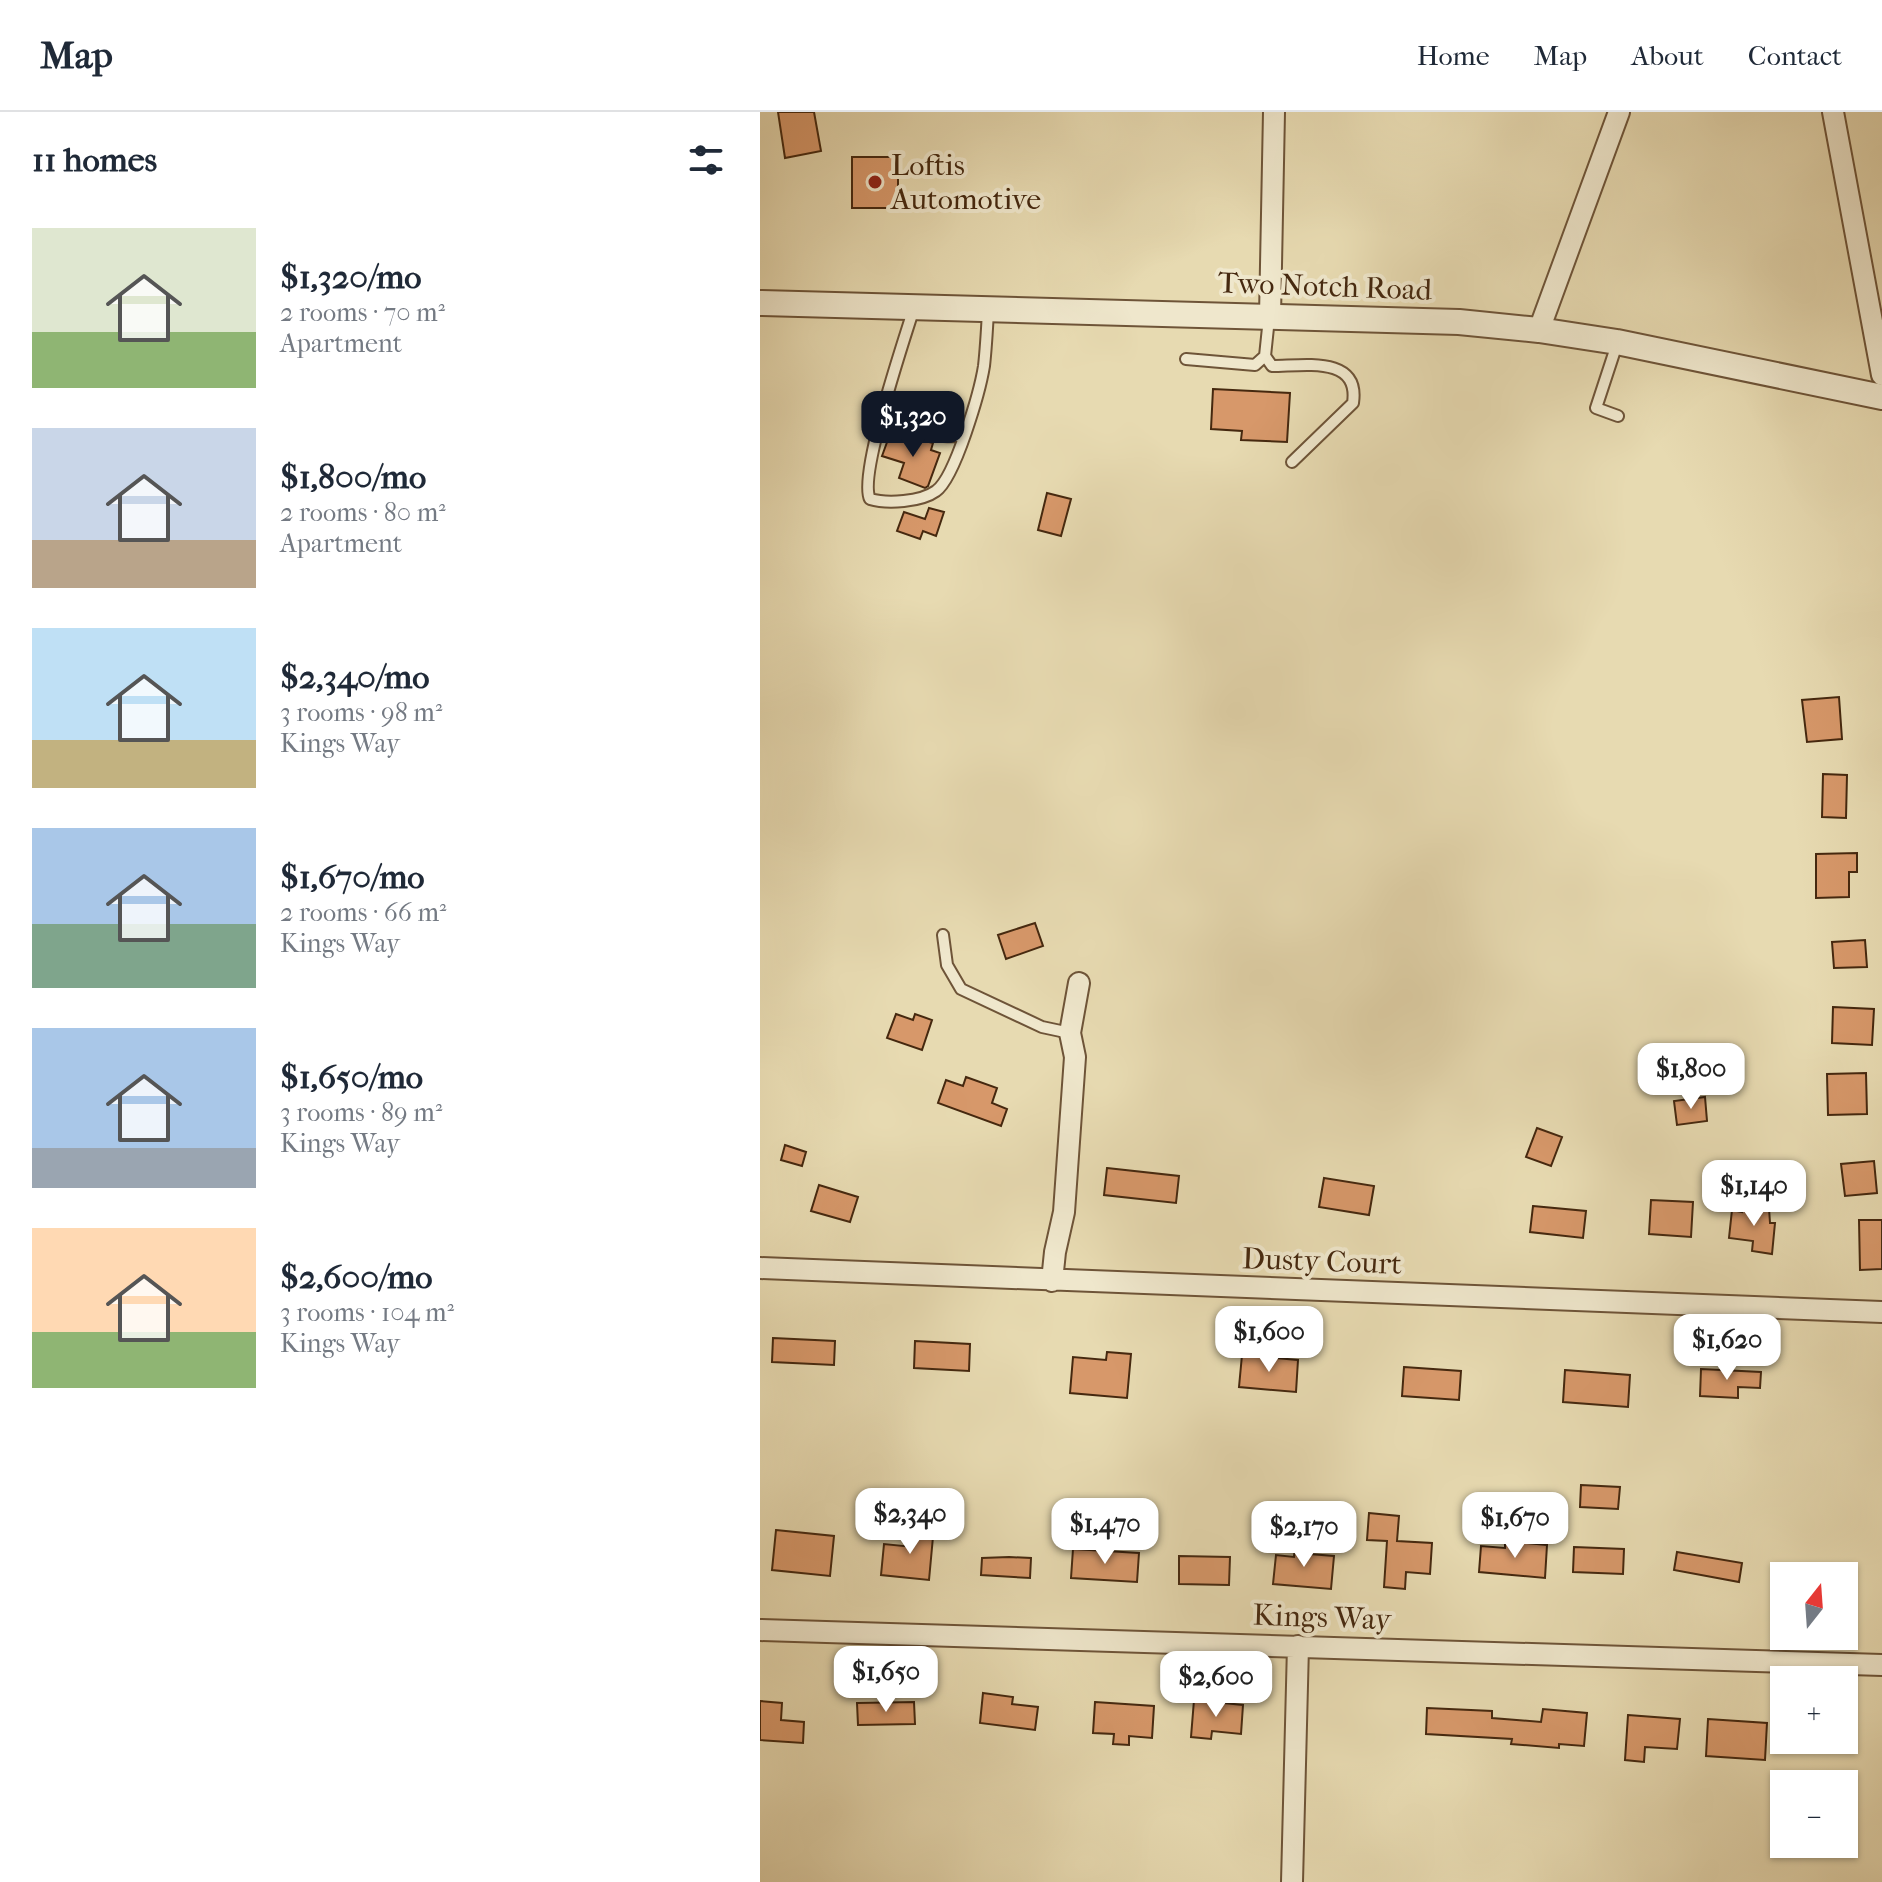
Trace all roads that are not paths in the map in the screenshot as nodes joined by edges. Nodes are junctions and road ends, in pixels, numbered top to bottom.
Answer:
1 (1274, 112) edge
2 (1619, 112) edge
3 (1833, 112) edge
4 (760, 303) edge
5 (914, 307) junction
6 (989, 309) junction
7 (1270, 316) junction
8 (1539, 330) junction
9 (1617, 342) junction
10 (1265, 356) junction
11 (1186, 359) dead end
12 (1882, 375) edge
13 (1882, 397) edge
14 (883, 414) junction
15 (1618, 416) dead end
16 (964, 435) junction
17 (1292, 462) dead end
18 (943, 935) dead end
19 (1079, 983) dead end
20 (1070, 1033) junction
21 (760, 1268) edge
22 (1052, 1281) junction
23 (1882, 1312) edge
24 (760, 1630) edge
25 (1298, 1646) junction
26 (1882, 1665) edge
27 (1292, 1882) edge

1 - 7 street
2 - 8 street
3 - 12 street
4 - 5 street, Two Notch Road
5 - 6 street, Two Notch Road
5 - 14 lane
6 - 7 street, Two Notch Road
6 - 16 lane
7 - 8 street, Two Notch Road
7 - 10 lane
8 - 9 street, Two Notch Road
9 - 13 street, Two Notch Road
9 - 15 lane
10 - 11 lane
10 - 17 lane
14 - 16 lane
14 - 16 lane
18 - 20 lane
19 - 20 street
20 - 22 street
21 - 22 street, Dusty Court
22 - 23 street, Dusty Court
24 - 25 street, Kings Way
25 - 26 street, Kings Way
25 - 27 street

